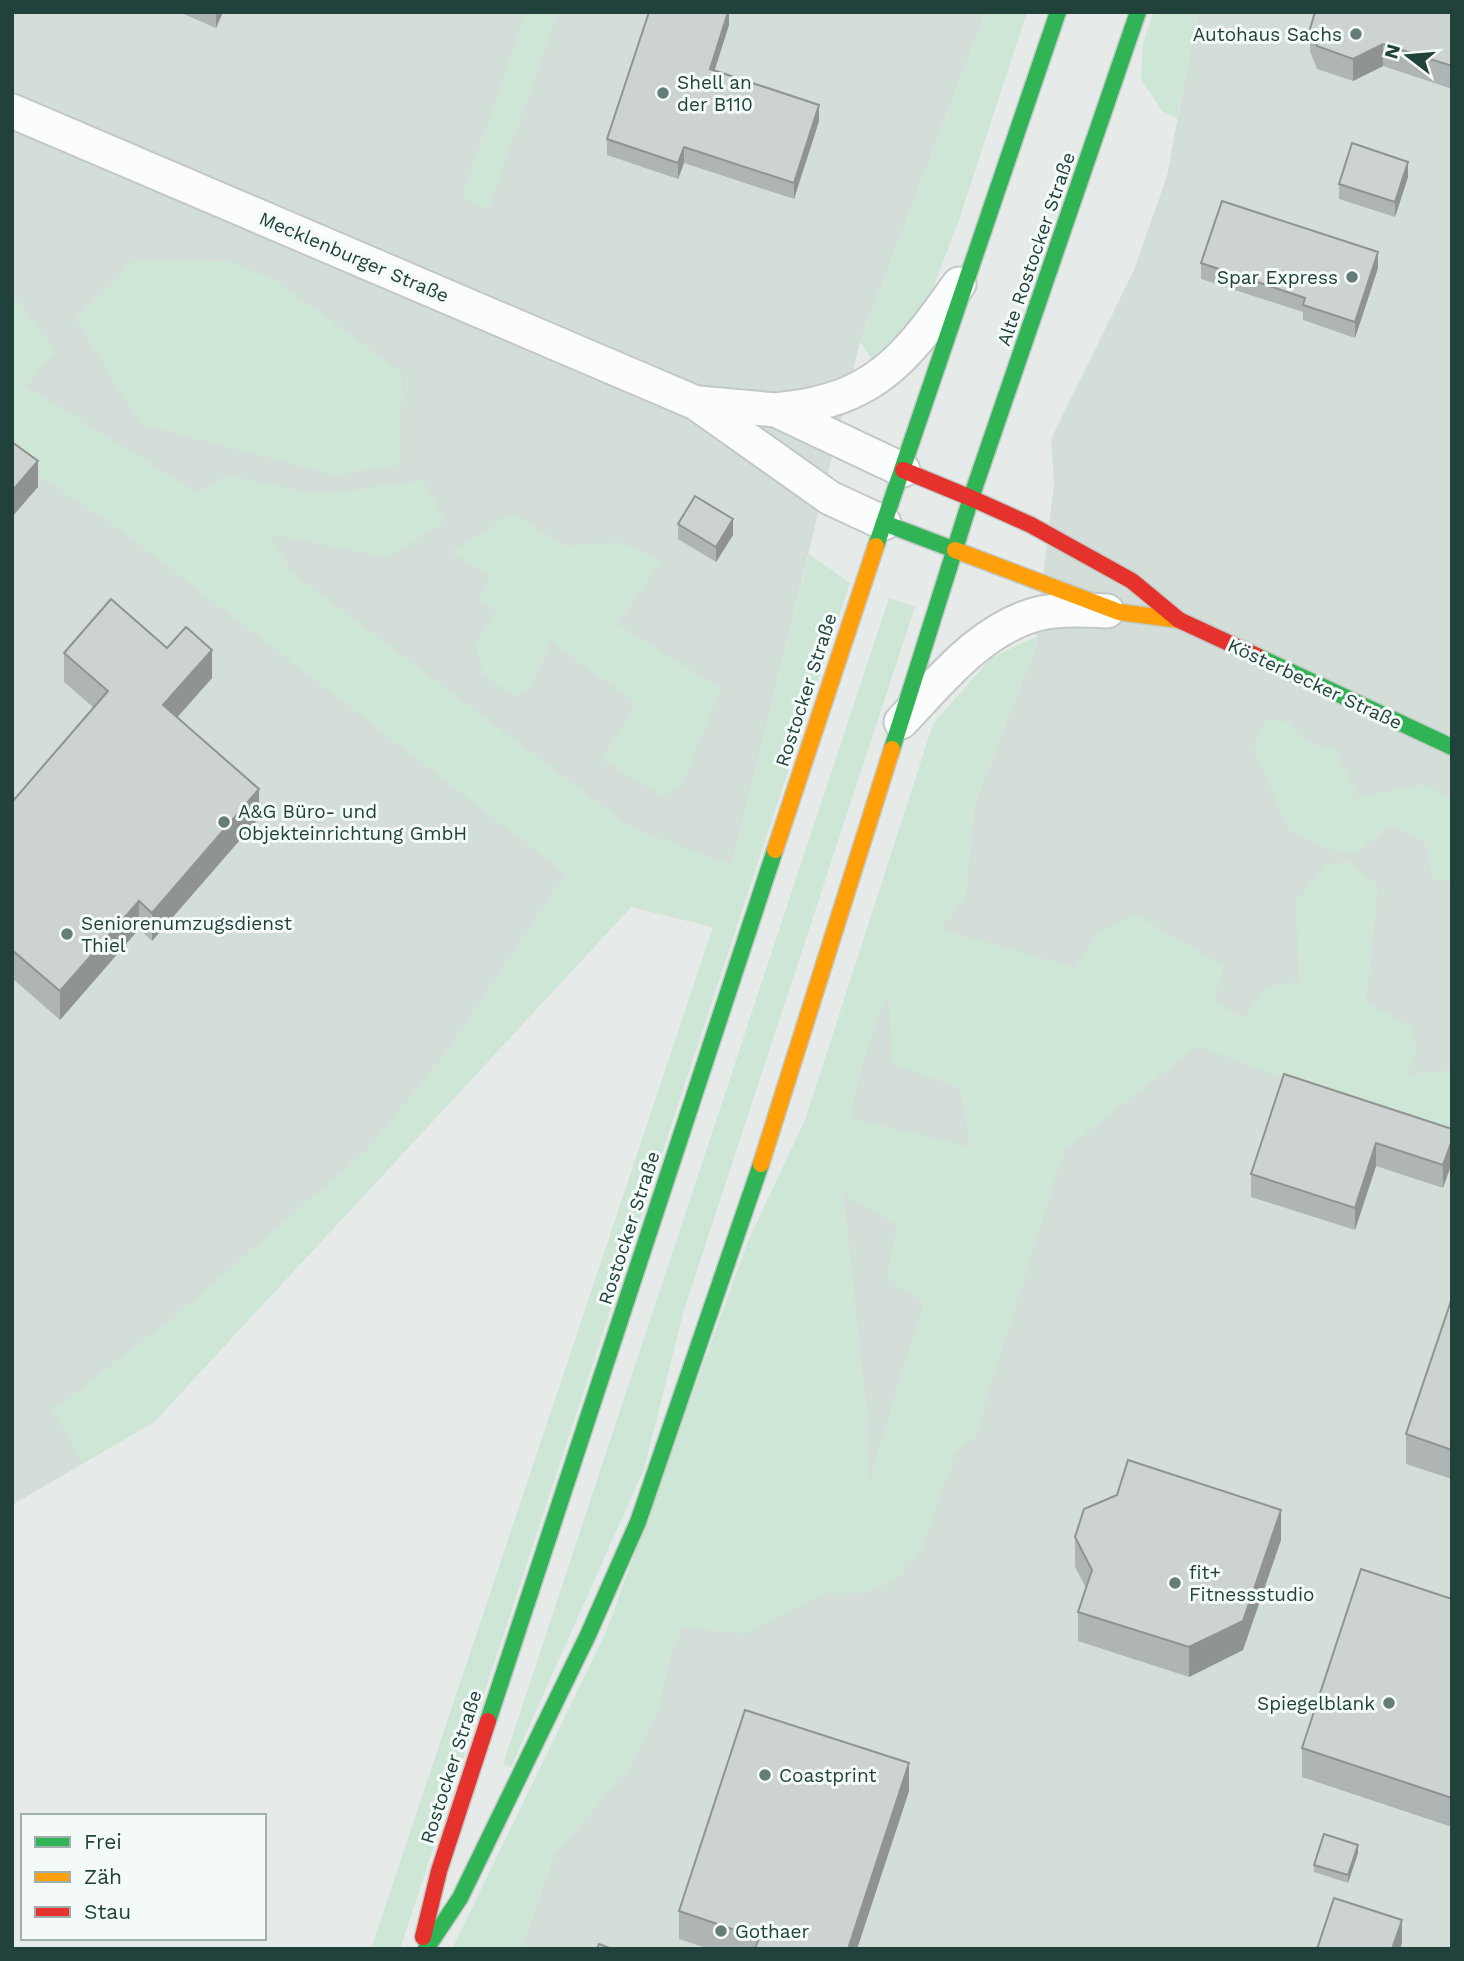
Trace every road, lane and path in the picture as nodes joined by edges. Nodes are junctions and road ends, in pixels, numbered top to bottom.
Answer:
1 (1058, 12) edge
2 (1138, 12) edge
3 (12, 111) edge
4 (972, 265) junction
5 (695, 402) junction
6 (776, 410) junction
7 (903, 470) junction
8 (971, 498) junction
9 (884, 523) junction
10 (955, 550) junction
11 (1119, 612) junction
12 (1179, 620) junction
13 (901, 722) junction
14 (1452, 747) edge
15 (419, 1949) edge
16 (426, 1949) edge

1 - 4 main road
2 - 8 main road, Alte Rostocker Straße
3 - 5 street, Mecklenburger Straße
4 - 6 street
4 - 7 main road
5 - 6 street, Mecklenburger Straße
5 - 9 street, Mecklenburger Straße
6 - 7 street, Mecklenburger Straße
7 - 8 main road
7 - 9 main road, Rostocker Straße
8 - 10 main road
8 - 12 main road, Kösterbecker Straße
9 - 10 main road
9 - 15 main road, Rostocker Straße
10 - 11 main road, Kösterbecker Straße
10 - 13 main road
11 - 12 main road, Kösterbecker Straße
11 - 13 street, Kösterbecker Straße
12 - 14 main road, Kösterbecker Straße
13 - 16 main road

